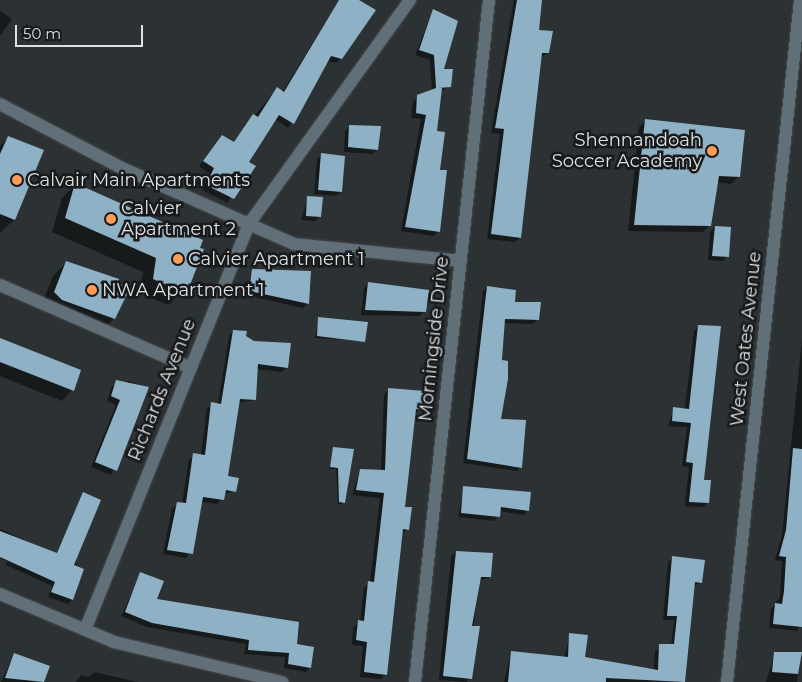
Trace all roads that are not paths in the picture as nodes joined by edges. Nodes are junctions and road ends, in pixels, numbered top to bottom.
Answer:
1 (410, 0) edge
2 (489, 0) edge
3 (800, 0) edge
4 (0, 104) edge
5 (249, 224) junction
6 (460, 261) junction
7 (0, 285) edge
8 (191, 368) junction
9 (0, 594) edge
10 (85, 630) junction
11 (282, 682) edge
12 (415, 682) edge
13 (728, 682) edge

1 - 5 street, Richards Avenue
2 - 6 street, Morningside Drive
3 - 13 street, West Oates Avenue
4 - 5 street
5 - 6 street
5 - 8 street, Richards Avenue
6 - 12 street, Morningside Drive
7 - 8 street
8 - 10 street, Richards Avenue
9 - 10 street
10 - 11 street

